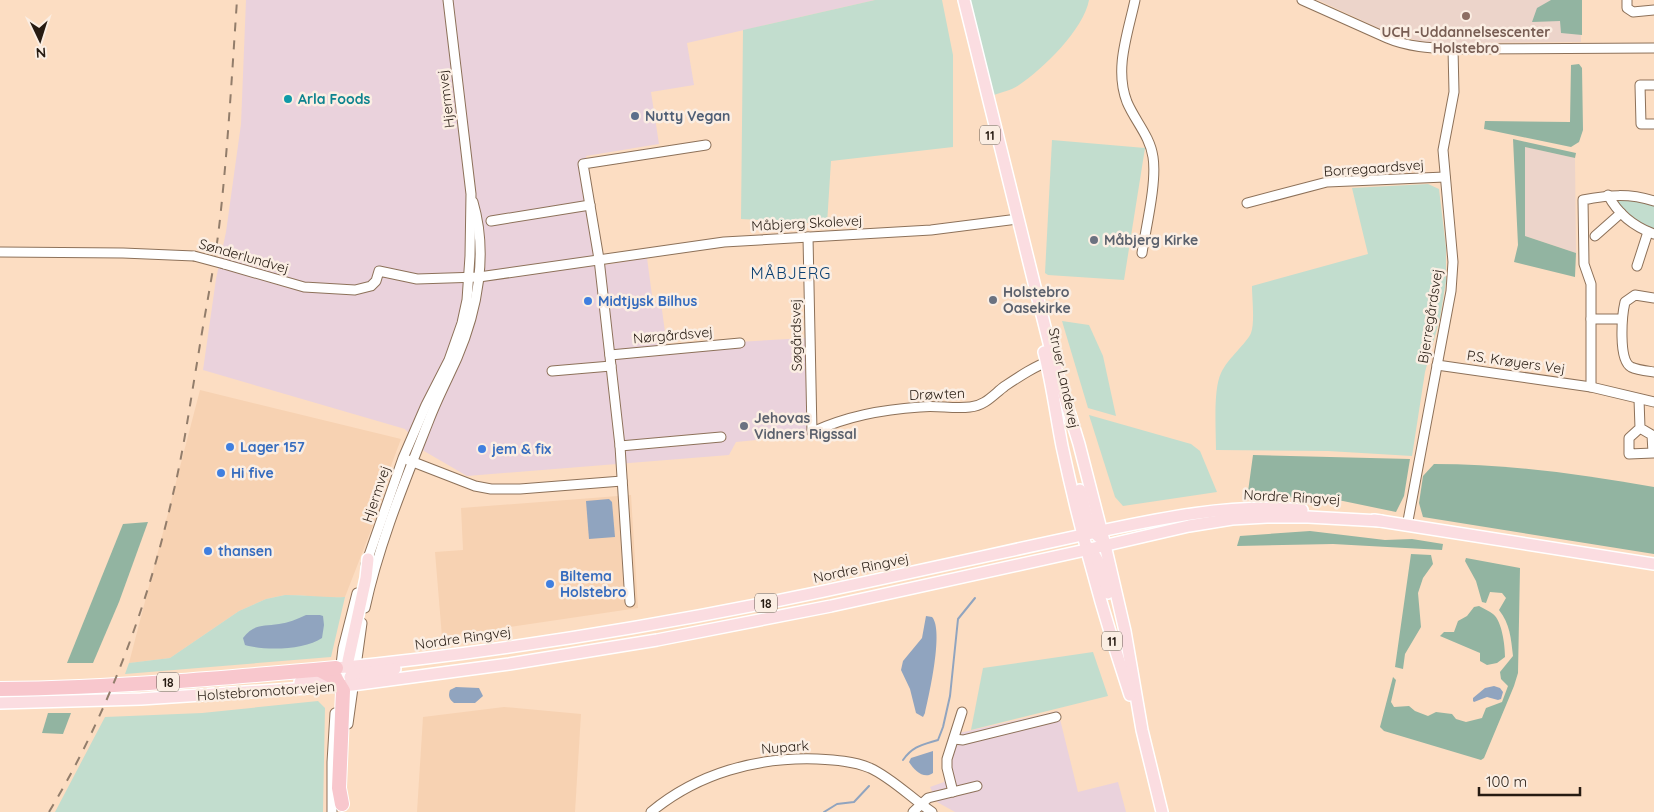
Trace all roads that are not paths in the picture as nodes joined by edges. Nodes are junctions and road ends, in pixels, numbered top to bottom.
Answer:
1 (448, 0) edge
2 (957, 0) edge
3 (964, 0) edge
4 (1136, 0) edge
5 (1302, 0) edge
6 (1627, 0) edge
7 (1654, 10) edge
8 (1654, 48) edge
9 (1453, 49) junction
10 (1654, 84) edge
11 (1654, 124) edge
12 (706, 145) dead end
13 (1445, 177) junction
14 (470, 194) junction
15 (1608, 195) junction
16 (1654, 200) edge
17 (1247, 203) dead end
18 (590, 205) junction
19 (1620, 213) junction
20 (1015, 220) junction
21 (491, 221) dead end
22 (1651, 233) edge
23 (1595, 236) dead end
24 (808, 237) junction
25 (0, 252) edge
26 (1142, 253) dead end
27 (599, 259) junction
28 (1637, 266) dead end
29 (468, 278) junction
30 (479, 278) junction
31 (1654, 298) edge
32 (1592, 319) junction
33 (1622, 319) junction
34 (740, 343) dead end
35 (610, 355) junction
36 (1050, 361) junction
37 (1437, 365) junction
38 (611, 366) junction
39 (552, 372) dead end
40 (1654, 372) edge
41 (1591, 387) junction
42 (1639, 399) junction
43 (1654, 402) edge
44 (1640, 428) dead end
45 (812, 432) joint
46 (721, 438) dead end
47 (620, 446) junction
48 (403, 458) junction
49 (413, 462) junction
50 (622, 481) junction
51 (1381, 521) junction
52 (1406, 526) junction
53 (1091, 542) junction
54 (368, 559) joint
55 (1654, 564) edge
56 (630, 602) dead end
57 (344, 676) junction
58 (0, 689) edge
59 (0, 703) edge
60 (962, 712) dead end
61 (1056, 717) dead end
62 (1142, 730) junction
63 (954, 739) junction
64 (977, 786) dead end
65 (953, 792) junction
66 (921, 804) junction
67 (339, 809) edge
68 (651, 812) edge
69 (913, 812) edge
70 (932, 812) edge
71 (1162, 812) edge

1 - 14 street, Hjermvej
2 - 20 main road, Struer Landevej / 11
3 - 20 main road, Struer Landevej / 11
4 - 26 street
5 - 9 street
6 - 7 street
8 - 9 street
9 - 13 street, Bjerregårdsvej
10 - 11 street
12 - 18 street
13 - 17 street, Borregaardsvej
13 - 37 street, Bjerregårdsvej
14 - 29 street, Hjermvej
14 - 30 street, Hjermvej
15 - 16 street
15 - 19 street
15 - 32 street
18 - 21 street
18 - 27 street
19 - 22 street
19 - 23 street
20 - 24 street, Måbjerg Skolevej
20 - 36 main road, Struer Landevej / 11
22 - 28 street
24 - 27 street, Måbjerg Skolevej
24 - 45 street, Søgårdsvej
25 - 29 street, Sønderlundvej, bridge
27 - 30 street, Måbjerg Skolevej
27 - 35 street
29 - 30 street, Måbjerg Skolevej
29 - 48 street, Hjermvej
30 - 49 street, Hjermvej
31 - 33 street
32 - 33 street
32 - 41 street
33 - 40 street
34 - 35 street, Nørgårdsvej
35 - 38 street
36 - 45 street, Drøwten
36 - 53 main road, Struer Landevej / 11
36 - 53 main road, Struer Landevej / 11
37 - 41 street, P.S. Krøyers Vej
37 - 52 street, Bjerregårdsvej
38 - 39 street
38 - 47 street
41 - 42 street, P.S. Krøyers Vej
42 - 43 street, P.S. Krøyers Vej
42 - 44 street
46 - 47 street
47 - 50 street
48 - 49 street
48 - 54 street, Hjermvej
49 - 50 street
49 - 57 street, Hjermvej
50 - 56 street
51 - 52 main road, Nordre Ringvej
51 - 53 main road, Nordre Ringvej
51 - 53 main road, Nordre Ringvej
52 - 55 main road, Nordre Ringvej
53 - 57 main road, Nordre Ringvej / 18
53 - 57 main road, Nordre Ringvej / 18
53 - 62 main road, Struer Landevej / 11
53 - 62 main road, Struer Landevej / 11
54 - 57 main road
57 - 58 highway, Holstebromotorvejen / 18
57 - 59 main road, Holstebromotorvejen / 18
57 - 67 highway
60 - 63 street
61 - 63 street
62 - 71 main road, Struer Landevej / 11
63 - 65 street
64 - 65 street
65 - 66 street
66 - 68 street, Nupark
66 - 69 street
66 - 70 street, Nupark

